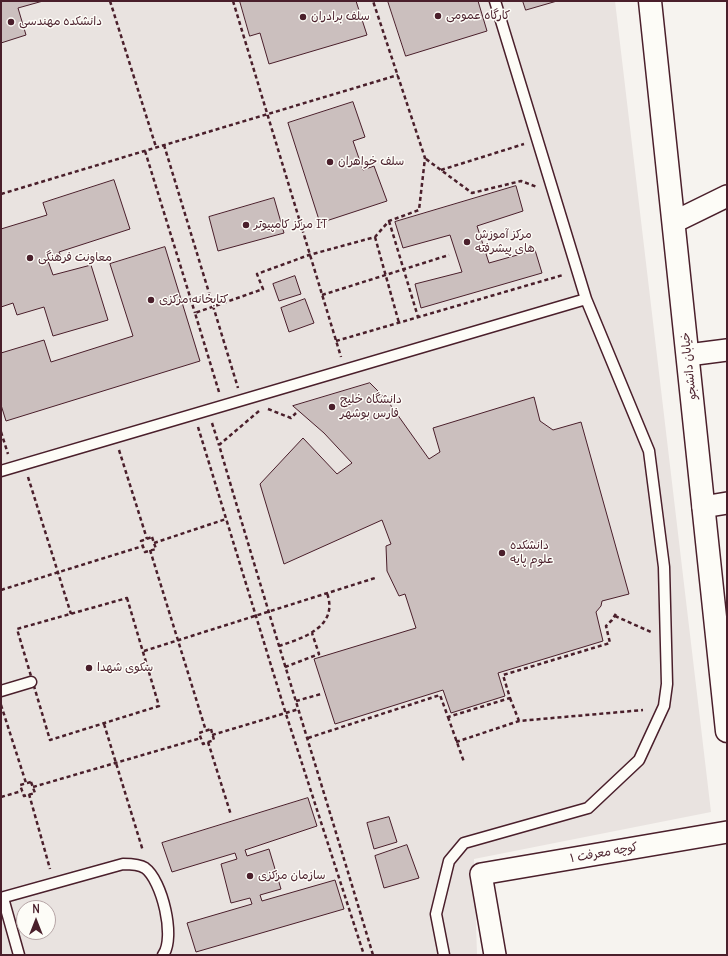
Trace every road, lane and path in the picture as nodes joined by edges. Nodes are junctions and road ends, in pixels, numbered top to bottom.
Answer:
1 (110, 1) edge
2 (233, 1) edge
3 (373, 1) edge
4 (495, 1) edge
5 (650, 1) edge
6 (398, 75) junction
7 (267, 114) junction
8 (537, 139) junction
9 (164, 145) junction
10 (156, 148) junction
11 (145, 151) junction
12 (425, 158) junction
13 (442, 170) junction
14 (1, 194) edge
15 (554, 194) junction
16 (727, 196) edge
17 (389, 221) junction
18 (674, 222) junction
19 (375, 237) junction
20 (309, 255) junction
21 (449, 255) dead end
22 (404, 268) junction
23 (577, 271) junction
24 (386, 275) junction
25 (322, 295) junction
26 (586, 299) junction
27 (213, 307) junction
28 (194, 313) junction
29 (418, 317) junction
30 (399, 323) junction
31 (336, 341) junction
32 (727, 350) edge
33 (688, 355) junction
34 (345, 370) junction
35 (242, 400) junction
36 (223, 406) junction
37 (209, 410) junction
38 (194, 413) junction
39 (296, 413) dead end
40 (1, 432) edge
41 (115, 438) junction
42 (219, 445) junction
43 (24, 465) junction
44 (12, 468) junction
45 (1, 471) edge
46 (727, 503) edge
47 (703, 507) junction
48 (226, 519) junction
49 (146, 539) junction
50 (154, 543) junction
51 (143, 546) junction
52 (150, 550) junction
53 (58, 571) junction
54 (375, 578) dead end
55 (1, 590) edge
56 (326, 593) junction
57 (268, 612) junction
58 (617, 612) dead end
59 (71, 614) junction
60 (255, 615) junction
61 (615, 616) junction
62 (722, 631) edge
63 (312, 633) junction
64 (653, 633) dead end
65 (178, 640) junction
66 (279, 646) junction
67 (144, 651) junction
68 (286, 667) junction
69 (31, 682) junction
70 (1, 691) edge
71 (321, 694) dead end
72 (510, 698) junction
73 (296, 701) junction
74 (1, 705) edge
75 (299, 709) junction
76 (643, 710) dead end
77 (285, 712) junction
78 (448, 717) junction
79 (519, 720) junction
80 (104, 724) junction
81 (206, 731) junction
82 (727, 731) edge
83 (212, 735) junction
84 (201, 738) junction
85 (308, 738) junction
86 (208, 742) junction
87 (456, 742) junction
88 (464, 762) dead end
89 (116, 764) junction
90 (26, 783) junction
91 (33, 787) junction
92 (22, 791) junction
93 (29, 794) junction
94 (1, 797) edge
95 (231, 815) dead end
96 (727, 832) edge
97 (142, 846) dead end
98 (50, 868) dead end
99 (2, 898) edge
100 (19, 955) edge
101 (163, 955) edge
102 (364, 955) edge
103 (373, 955) edge
104 (444, 955) edge
105 (495, 955) edge

1 - 10 path
2 - 7 path
3 - 6 path
4 - 8 lane
5 - 18 street, خیابان دانشجو
6 - 7 path
6 - 12 path
7 - 9 path
7 - 20 path
8 - 13 path
8 - 15 lane
9 - 10 path
9 - 27 path
10 - 11 path
11 - 14 path
11 - 28 path
12 - 13 path
12 - 17 path
13 - 15 path
15 - 23 lane
16 - 18 street
17 - 19 path
17 - 22 path
18 - 33 street, خیابان دانشجو
19 - 20 path
19 - 24 path
20 - 25 path
20 - 27 path
21 - 22 path
22 - 24 path
22 - 29 path
23 - 26 lane
23 - 29 path
24 - 25 path
24 - 30 path
25 - 31 path
26 - 34 lane
26 - 104 lane
27 - 28 path
27 - 35 path
28 - 36 path
29 - 30 path
30 - 31 path
31 - 34 path
32 - 33 street
33 - 47 street, خیابان دانشجو
34 - 35 lane
35 - 36 lane
36 - 37 lane
37 - 38 lane
37 - 42 path
38 - 41 lane
38 - 48 path
39 - 42 path
40 - 44 path
41 - 43 lane
41 - 49 path
42 - 57 path
43 - 44 lane
43 - 53 path
44 - 45 lane
46 - 47 street
47 - 62 street, خیابان دانشجو
48 - 50 path
48 - 60 path
49 - 50 path
49 - 51 path
50 - 52 path
51 - 52 path
51 - 53 path
52 - 65 path
53 - 55 path
53 - 59 path
54 - 56 path
56 - 57 path
56 - 63 path
57 - 60 path
57 - 66 path
58 - 61 path
59 - 67 path
59 - 69 path
60 - 65 path
60 - 77 path
61 - 64 path
61 - 72 path
62 - 82 street, خیابان دانشجو
63 - 66 path
63 - 68 path
65 - 67 path
65 - 81 path
66 - 68 path
67 - 80 path
68 - 73 path
69 - 70 lane
69 - 80 path
71 - 73 path
72 - 78 path
72 - 79 path
73 - 75 path
74 - 90 path
75 - 77 path
75 - 85 path
76 - 79 path
77 - 83 path
77 - 102 path
78 - 85 path
78 - 87 path
79 - 87 path
80 - 89 path
81 - 83 path
81 - 84 path
83 - 86 path
84 - 86 path
84 - 89 path
85 - 103 path
86 - 95 path
87 - 88 path
89 - 91 path
89 - 97 path
90 - 91 path
90 - 92 path
91 - 93 path
92 - 93 path
92 - 94 path
93 - 98 path
96 - 105 street, کوچه معرفت ۱
99 - 100 lane
99 - 101 lane

